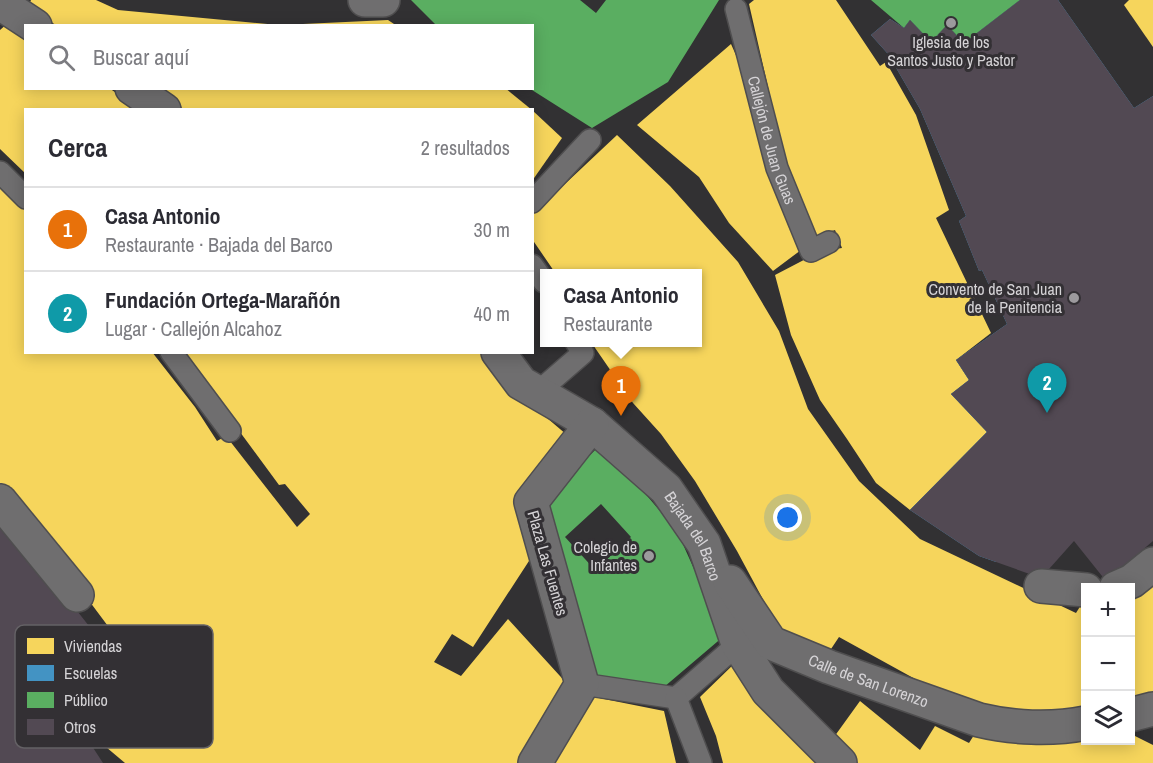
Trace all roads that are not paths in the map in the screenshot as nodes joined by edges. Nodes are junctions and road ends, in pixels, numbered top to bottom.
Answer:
1 (365, 0) edge
2 (383, 0) edge
3 (0, 2) edge
4 (736, 9) dead end
5 (32, 24) edge
6 (135, 90) edge
7 (161, 108) edge
8 (590, 140) dead end
9 (0, 172) edge
10 (24, 196) edge
11 (534, 200) edge
12 (829, 242) dead end
13 (580, 348) edge
14 (172, 354) edge
15 (499, 354) edge
16 (538, 392) junction
17 (592, 424) junction
18 (230, 431) dead end
19 (0, 501) edge
20 (704, 544) junction
21 (1153, 564) edge
22 (1127, 583) edge
23 (1041, 586) dead end
24 (1081, 590) edge
25 (77, 595) dead end
26 (738, 644) junction
27 (582, 684) junction
28 (676, 698) junction
29 (1153, 709) edge
30 (1135, 714) edge
31 (1081, 724) edge
32 (535, 763) edge
33 (701, 763) edge
34 (840, 763) edge

1 - 2 street
3 - 5 street
4 - 12 lane, Callejón de Juan Guas
6 - 7 street
8 - 11 lane
9 - 10 lane
13 - 16 lane
14 - 18 lane
15 - 16 street, Bajada del Barco
16 - 17 street, Bajada del Barco
17 - 20 street, Bajada del Barco
17 - 27 street, Plaza Las Fuentes
19 - 25 street
20 - 26 street, Bajada del Barco
20 - 31 street, Calle de San Lorenzo
21 - 22 street
23 - 24 street
26 - 28 lane
26 - 34 street, Bajada del Barco
27 - 28 lane
27 - 32 street
28 - 33 lane
29 - 30 street

